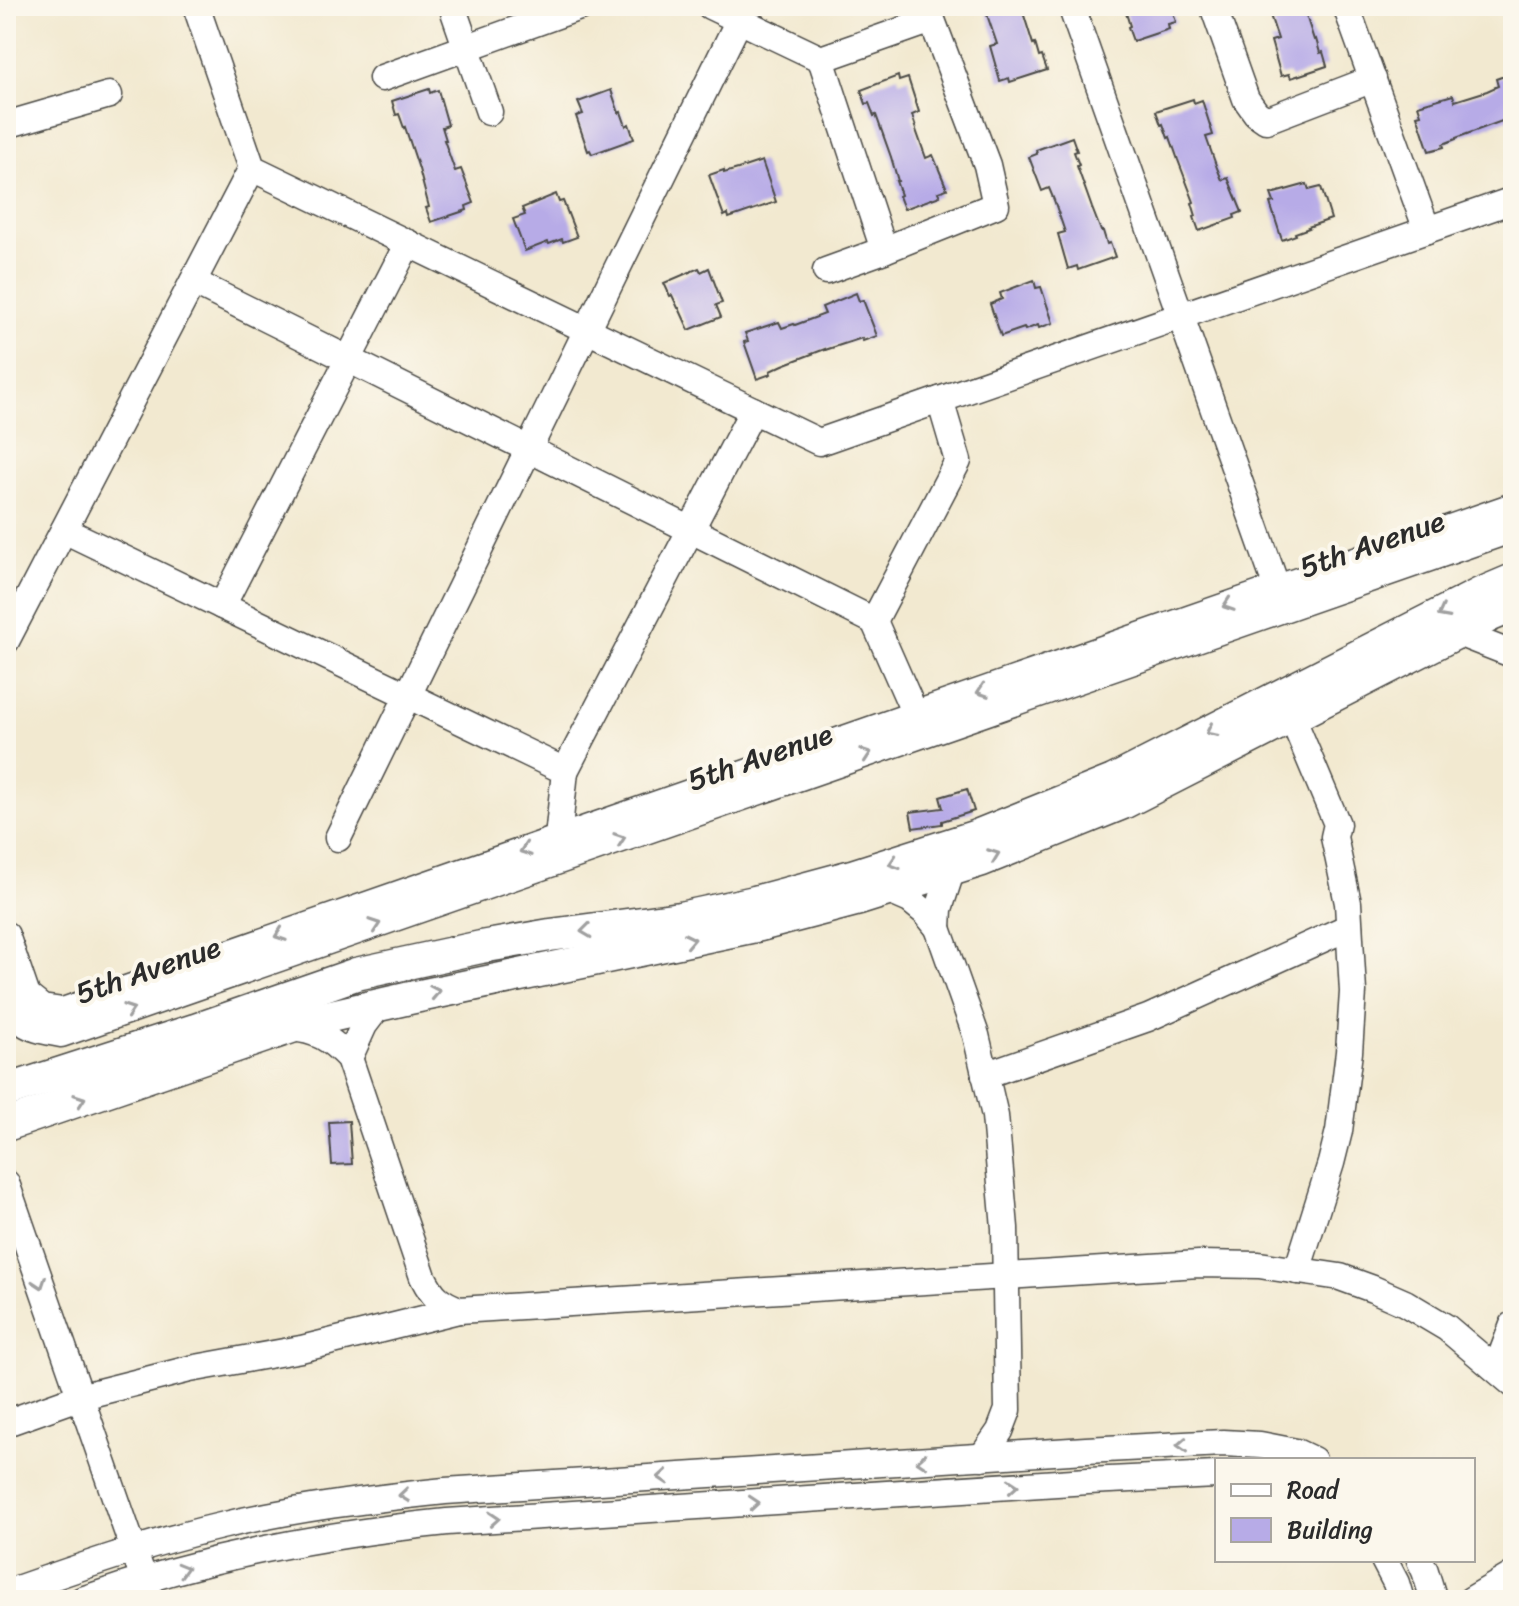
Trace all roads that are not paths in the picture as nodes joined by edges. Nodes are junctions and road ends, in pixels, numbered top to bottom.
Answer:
1 (196, 6) edge
2 (452, 6) edge
3 (582, 6) edge
4 (710, 6) edge
5 (1071, 6) edge
6 (1213, 6) edge
7 (1346, 6) edge
8 (739, 20) junction
9 (467, 47) junction
10 (821, 59) junction
11 (382, 78) dead end
12 (1373, 79) junction
13 (109, 95) dead end
14 (489, 112) dead end
15 (6, 125) edge
16 (252, 168) junction
17 (1513, 200) edge
18 (1427, 230) junction
19 (408, 243) junction
20 (884, 250) junction
21 (826, 271) dead end
22 (193, 282) junction
23 (1181, 316) junction
24 (588, 330) junction
25 (348, 359) junction
26 (940, 400) junction
27 (753, 410) junction
28 (529, 449) junction
29 (1513, 506) edge
30 (1513, 529) edge
31 (64, 530) junction
32 (691, 530) junction
33 (1513, 580) edge
34 (1281, 598) junction
35 (222, 606) junction
36 (1513, 606) edge
37 (874, 621) junction
38 (1458, 633) junction
39 (6, 641) edge
40 (1512, 651) edge
41 (409, 695) junction
42 (915, 714) junction
43 (1292, 717) junction
44 (565, 771) junction
45 (338, 838) dead end
46 (558, 838) junction
47 (952, 869) junction
48 (887, 890) junction
49 (1349, 927) junction
50 (938, 928) junction
51 (6, 935) edge
52 (6, 997) edge
53 (380, 1004) junction
54 (35, 1017) junction
55 (290, 1028) junction
56 (349, 1058) junction
57 (985, 1075) junction
58 (6, 1091) edge
59 (6, 1125) edge
60 (6, 1183) edge
61 (1297, 1271) junction
62 (1006, 1276) junction
63 (459, 1310) junction
64 (1513, 1325) edge
65 (1503, 1375) edge
66 (79, 1397) junction
67 (1008, 1410) junction
68 (6, 1423) edge
69 (1041, 1453) junction
70 (982, 1457) junction
71 (1309, 1458) edge
72 (1215, 1475) edge
73 (134, 1550) junction
74 (1385, 1562) edge
75 (1421, 1562) edge
76 (1513, 1575) edge
77 (148, 1590) edge
78 (6, 1593) edge
79 (82, 1600) edge
80 (1401, 1600) edge
81 (1434, 1600) edge
82 (1471, 1600) edge

1 - 16 street
2 - 9 street
3 - 9 street
4 - 8 street
5 - 23 street
6 - 12 street
7 - 12 street
8 - 10 street
8 - 24 street
9 - 11 street
9 - 14 street
10 - 20 street
10 - 20 street
12 - 18 street
13 - 15 street
16 - 19 street
16 - 22 street
17 - 18 street
18 - 23 street
19 - 24 street
19 - 25 street
20 - 21 street
22 - 25 street
22 - 31 street
23 - 26 street
23 - 34 street
24 - 27 street
24 - 28 street
25 - 28 street
25 - 35 street
26 - 27 street
26 - 37 street
27 - 32 street
28 - 32 street
28 - 41 street
29 - 34 street, 5th Avenue
30 - 34 street, 5th Avenue
31 - 35 street
31 - 39 street
32 - 37 street
32 - 44 street
33 -> 58 main road
34 -> 42 street, 5th Avenue
54 -> 34 street, 5th Avenue
35 - 41 street
36 - 38 main road
37 - 42 street
38 - 40 street
38 - 43 main road
41 - 44 street
41 - 45 street
42 - 46 street, 5th Avenue
47 -> 43 main road
43 - 49 street
44 - 46 street
46 -> 54 street, 5th Avenue
47 - 48 main road
47 - 50 street
48 - 50 street
53 -> 48 main road
49 - 57 street
49 - 61 street
50 - 57 street
51 - 54 street
52 - 54 street
53 - 55 main road
53 - 56 street
55 - 56 street
59 -> 55 main road
56 - 63 street
57 - 62 street
60 -> 66 street
61 - 62 street
61 - 65 street
62 - 63 street
62 - 67 street
63 - 66 street
64 - 65 street
66 - 68 street
66 - 73 street
67 - 69 street
67 - 70 street
69 - 70 street
71 -> 69 street
70 -> 73 street
77 -> 72 street
73 - 77 street
73 - 78 street
74 - 80 street
75 - 81 street
76 - 82 street
77 - 79 street

